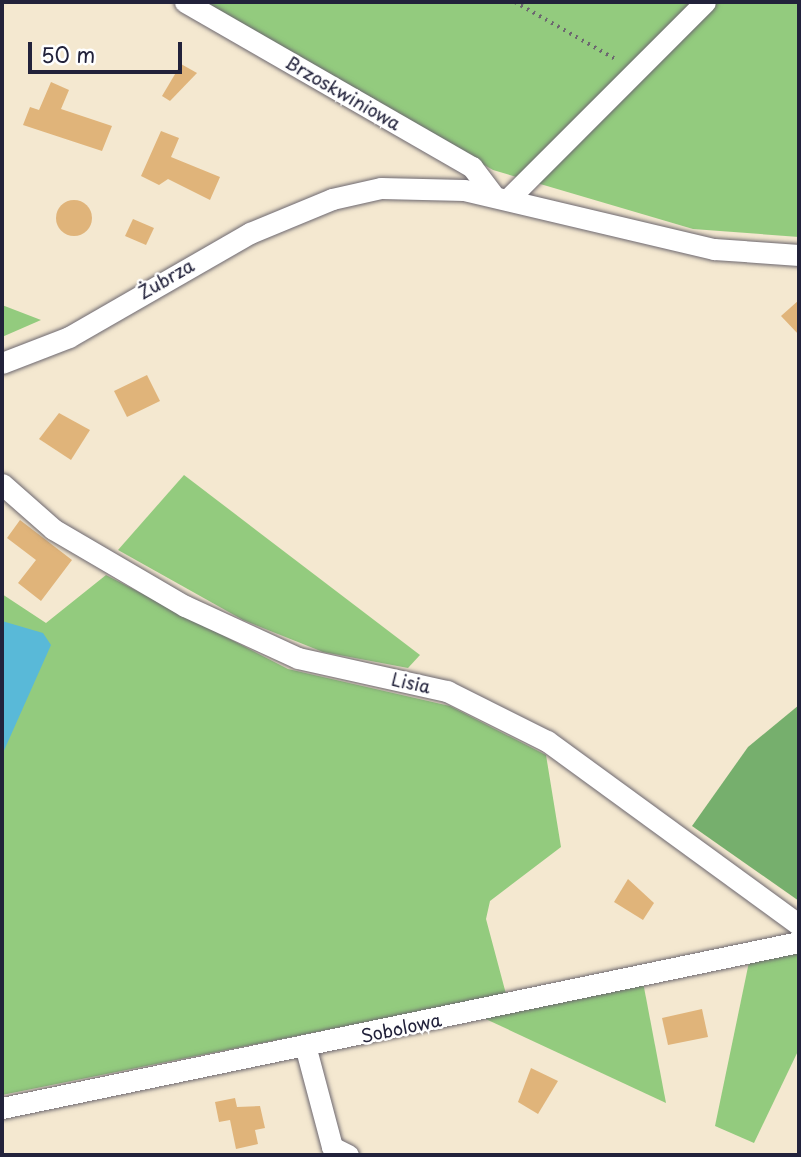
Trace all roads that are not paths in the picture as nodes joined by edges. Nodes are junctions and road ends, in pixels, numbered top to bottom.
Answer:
1 (185, 2) edge
2 (705, 2) edge
3 (500, 196) junction
4 (799, 255) edge
5 (2, 363) edge
6 (2, 484) edge
7 (799, 925) edge
8 (799, 942) edge
9 (306, 1049) junction
10 (2, 1108) edge
11 (348, 1155) edge

1 - 3 street, Brzoskwiniowa
2 - 3 street
3 - 4 street, Żubrza
3 - 5 street, Żubrza
6 - 7 street, Lisia
8 - 9 street, Sobolowa
9 - 10 street, Sobolowa
9 - 11 street

